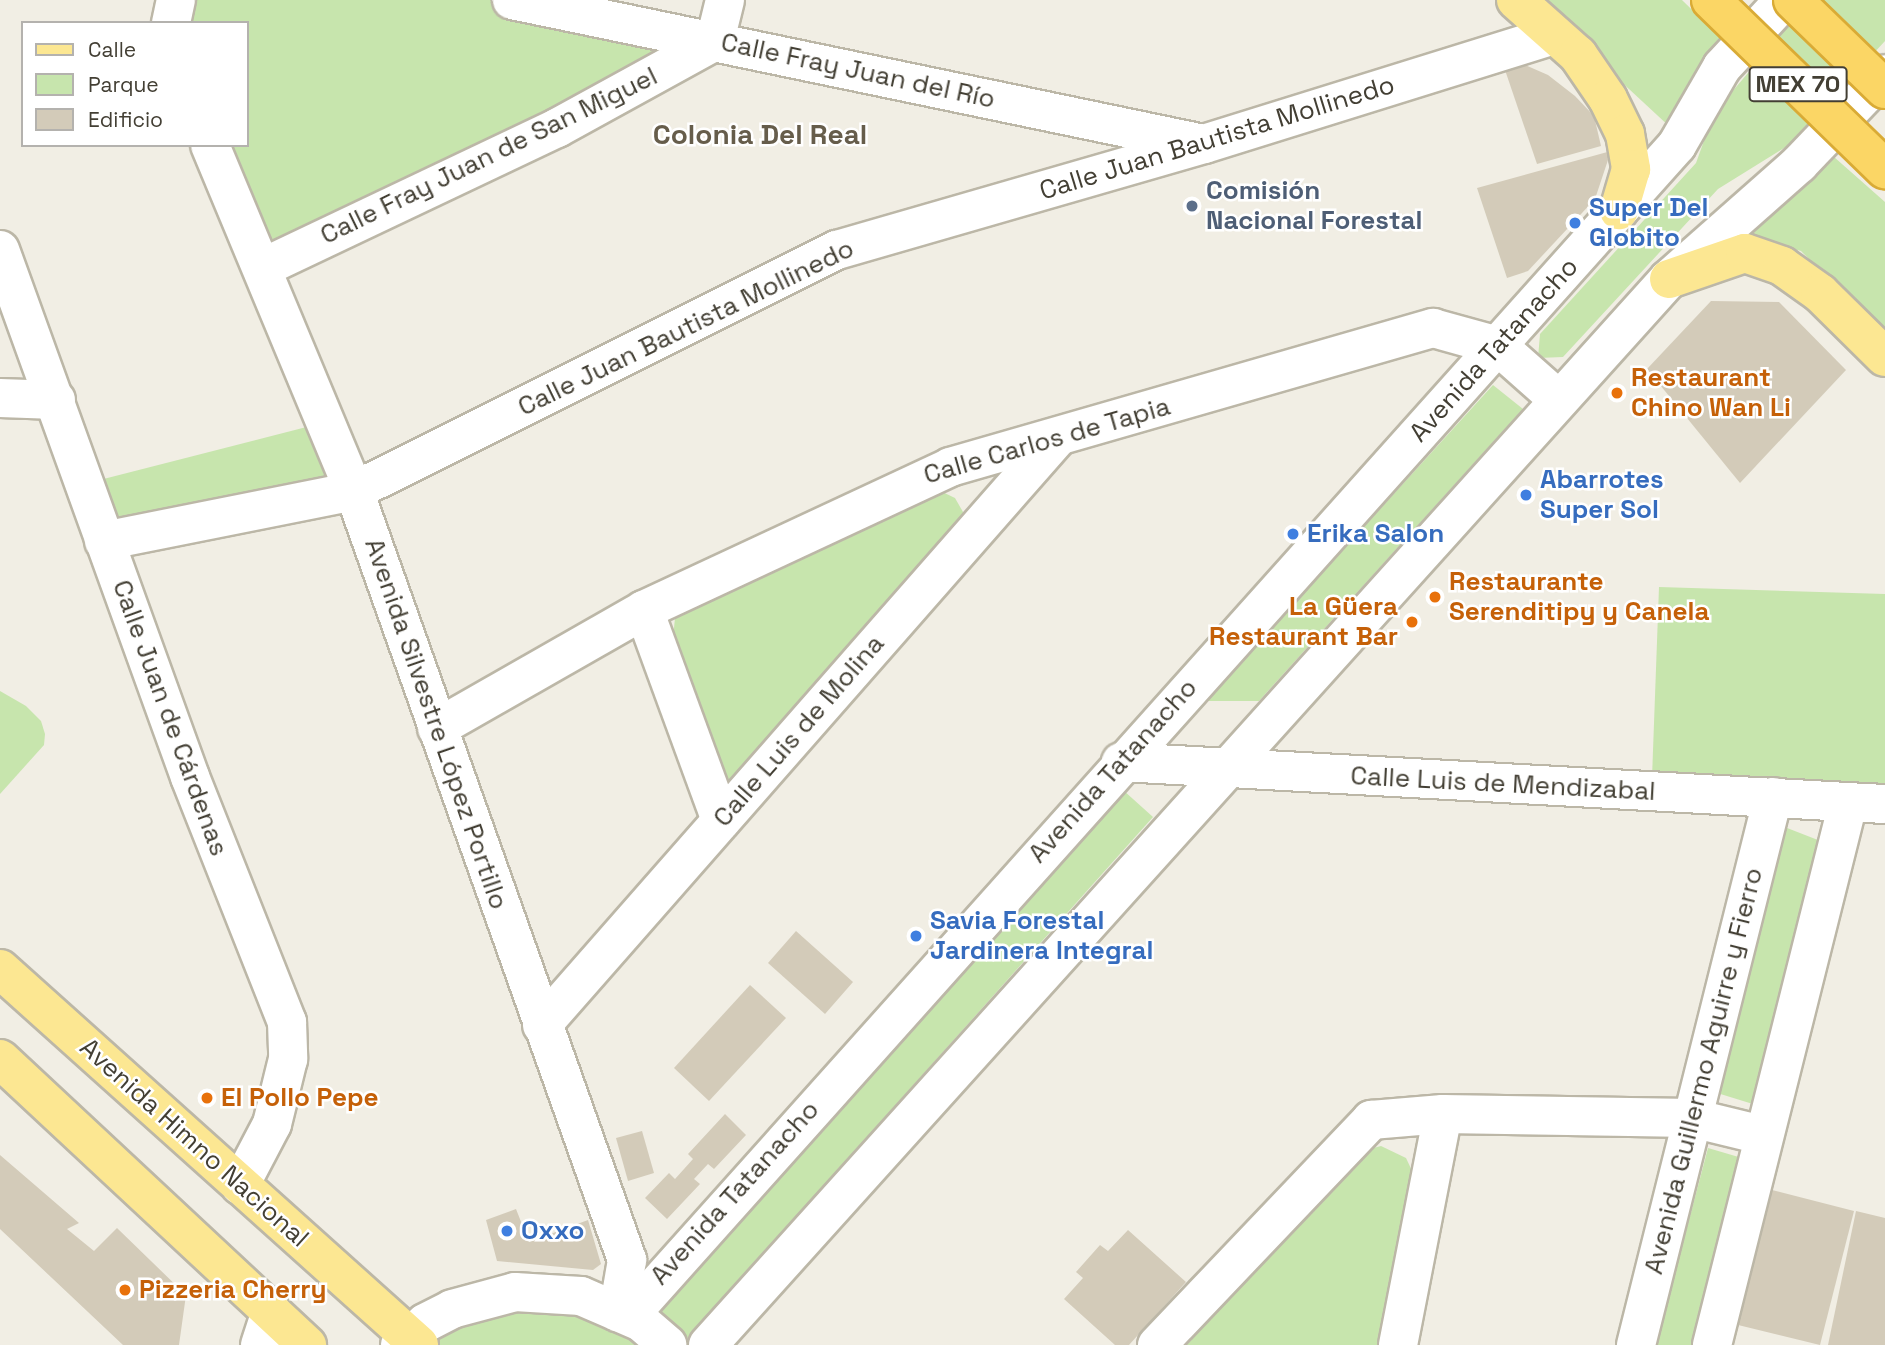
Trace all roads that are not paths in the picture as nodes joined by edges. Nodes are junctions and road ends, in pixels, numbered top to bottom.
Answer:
1 (176, 0) edge
2 (512, 0) edge
3 (725, 0) edge
4 (1516, 0) edge
5 (1711, 0) edge
6 (1784, 0) edge
7 (1793, 0) edge
8 (171, 21) edge
9 (1553, 35) junction
10 (715, 41) junction
11 (1885, 74) edge
12 (1885, 89) edge
13 (1204, 144) junction
14 (211, 147) edge
15 (1885, 169) edge
16 (1619, 210) junction
17 (0, 250) edge
18 (262, 268) junction
19 (1669, 279) junction
20 (1498, 346) junction
21 (1885, 357) edge
22 (0, 398) edge
23 (56, 400) junction
24 (1559, 400) junction
25 (1057, 438) junction
26 (354, 491) junction
27 (104, 541) junction
28 (644, 610) junction
29 (436, 728) junction
30 (1121, 762) junction
31 (1225, 770) junction
32 (1773, 797) junction
33 (1848, 803) junction
34 (1885, 804) edge
35 (722, 820) junction
36 (0, 969) edge
37 (542, 1025) junction
38 (0, 1059) edge
39 (1443, 1114) junction
40 (1692, 1118) junction
41 (1762, 1135) junction
42 (240, 1185) junction
43 (624, 1314) junction
44 (265, 1328) edge
45 (409, 1342) edge
46 (307, 1345) edge
47 (667, 1345) edge
48 (708, 1345) edge
49 (1157, 1345) edge
50 (1398, 1345) edge
51 (1636, 1345) edge
52 (1712, 1345) edge

1 - 8 street
2 - 10 street, Calle Fray Juan del Río
3 - 10 street
4 - 9 main road
5 - 15 highway, MEX 70, bridge
6 - 16 street, Avenida Tatanacho
7 - 12 highway, MEX 70, bridge
9 - 13 street, Calle Juan Bautista Mollinedo
9 - 16 main road
10 - 13 street, Calle Fray Juan del Río
10 - 18 street, Calle Fray Juan de San Miguel
11 - 19 street
13 - 26 street, Calle Juan Bautista Mollinedo
14 - 18 street, Avenida Silvestre López Portillo
16 - 20 street, Avenida Tatanacho
17 - 23 street, Calle Juan de Cárdenas
18 - 26 street, Avenida Silvestre López Portillo
19 - 21 main road
19 - 24 street
20 - 24 street, Calle Carlos de Tapia
20 - 25 street, Calle Carlos de Tapia
20 - 30 street, Avenida Tatanacho
22 - 23 street
23 - 27 street, Calle Juan de Cárdenas
24 - 31 street
25 - 28 street, Calle Carlos de Tapia
25 - 35 street, Calle Luis de Molina
26 - 27 street, Calle Juan Bautista Mollinedo
26 - 29 street, Avenida Silvestre López Portillo
27 - 42 street, Calle Juan de Cárdenas
28 - 29 street, Calle Carlos de Tapia
28 - 35 street
29 - 37 street, Avenida Silvestre López Portillo
30 - 31 street, Calle Luis de Mendizabal
30 - 43 street, Avenida Tatanacho
31 - 32 street, Calle Luis de Mendizabal
31 - 48 street
32 - 33 street, Calle Luis de Mendizabal
32 - 40 street, Avenida Guillermo Aguirre y Fierro
33 - 34 street, Calle Luis de Mendizabal
33 - 41 street
35 - 37 street, Calle Luis de Molina
36 - 42 main road, Avenida Himno Nacional
37 - 43 street, Avenida Silvestre López Portillo
38 - 44 main road
39 - 40 street
39 - 49 street
39 - 50 street
40 - 41 street
40 - 51 street, Avenida Guillermo Aguirre y Fierro
41 - 52 street
42 - 45 main road, Avenida Himno Nacional
43 - 45 street
43 - 47 street
44 - 46 main road

